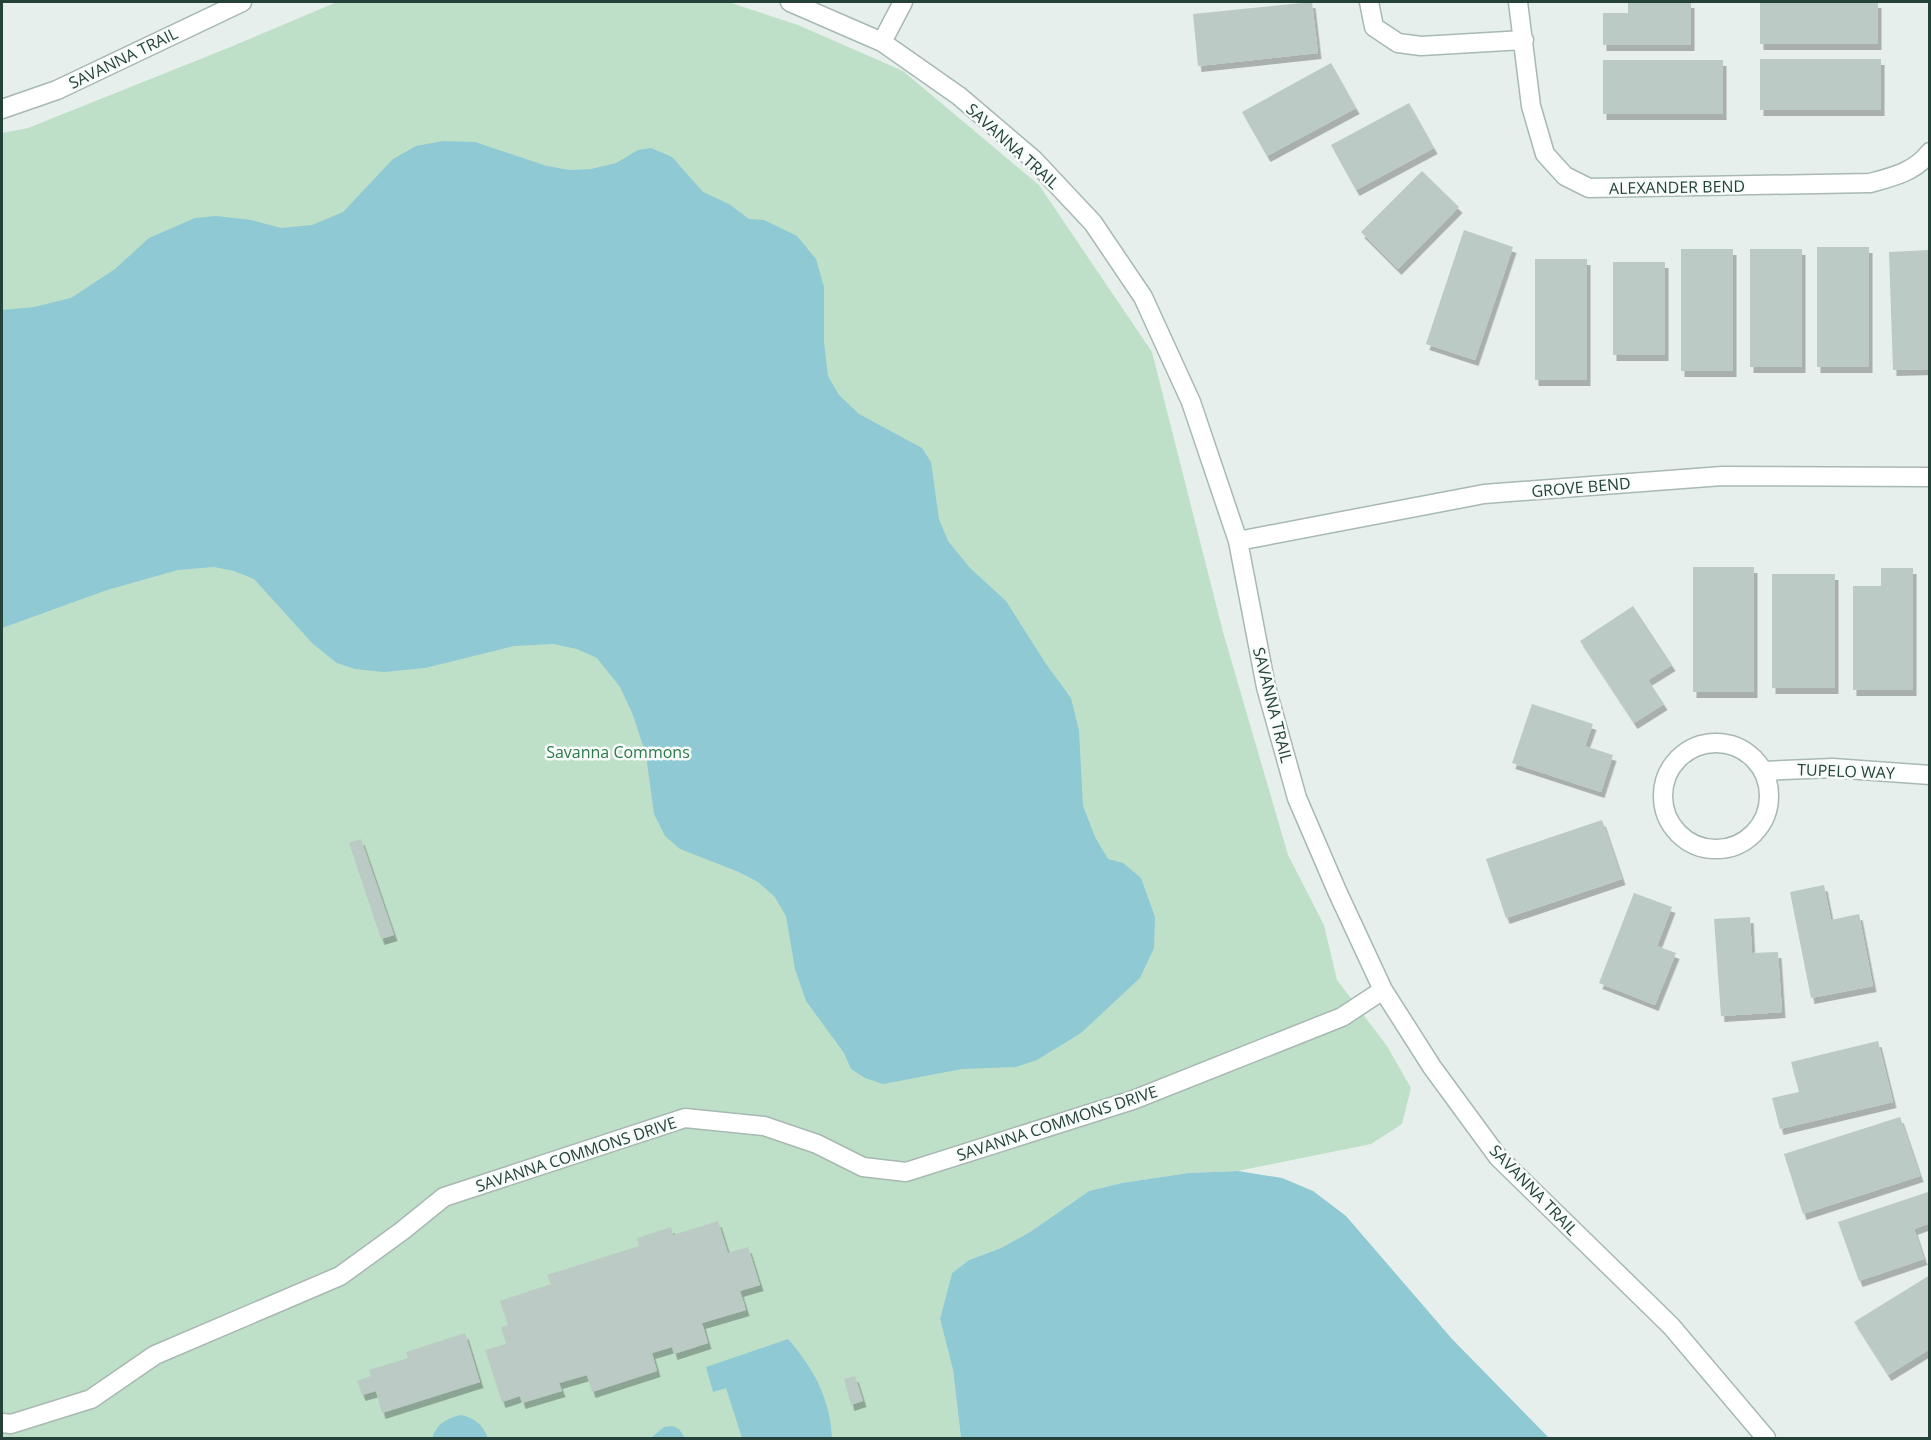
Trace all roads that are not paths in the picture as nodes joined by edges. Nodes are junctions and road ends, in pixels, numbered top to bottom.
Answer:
1 (242, 2) edge
2 (790, 2) edge
3 (903, 2) edge
4 (1369, 2) edge
5 (1518, 2) edge
6 (1524, 40) junction
7 (882, 42) junction
8 (2, 110) edge
9 (1929, 152) edge
10 (1929, 477) edge
11 (1238, 541) junction
12 (1763, 771) junction
13 (1929, 775) edge
14 (1383, 990) junction
15 (2, 1423) edge
16 (1766, 1438) edge

1 - 8 street, SAVANNA TRAIL
2 - 7 street, SAVANNA TRAIL
3 - 7 street
4 - 6 street
5 - 6 street, ALEXANDER BEND
6 - 9 street, ALEXANDER BEND
7 - 11 street, SAVANNA TRAIL
10 - 11 street, GROVE BEND
11 - 14 street, SAVANNA TRAIL
12 - 12 street
12 - 13 street, TUPELO WAY
14 - 15 street, SAVANNA COMMONS DRIVE
14 - 16 street, SAVANNA TRAIL

